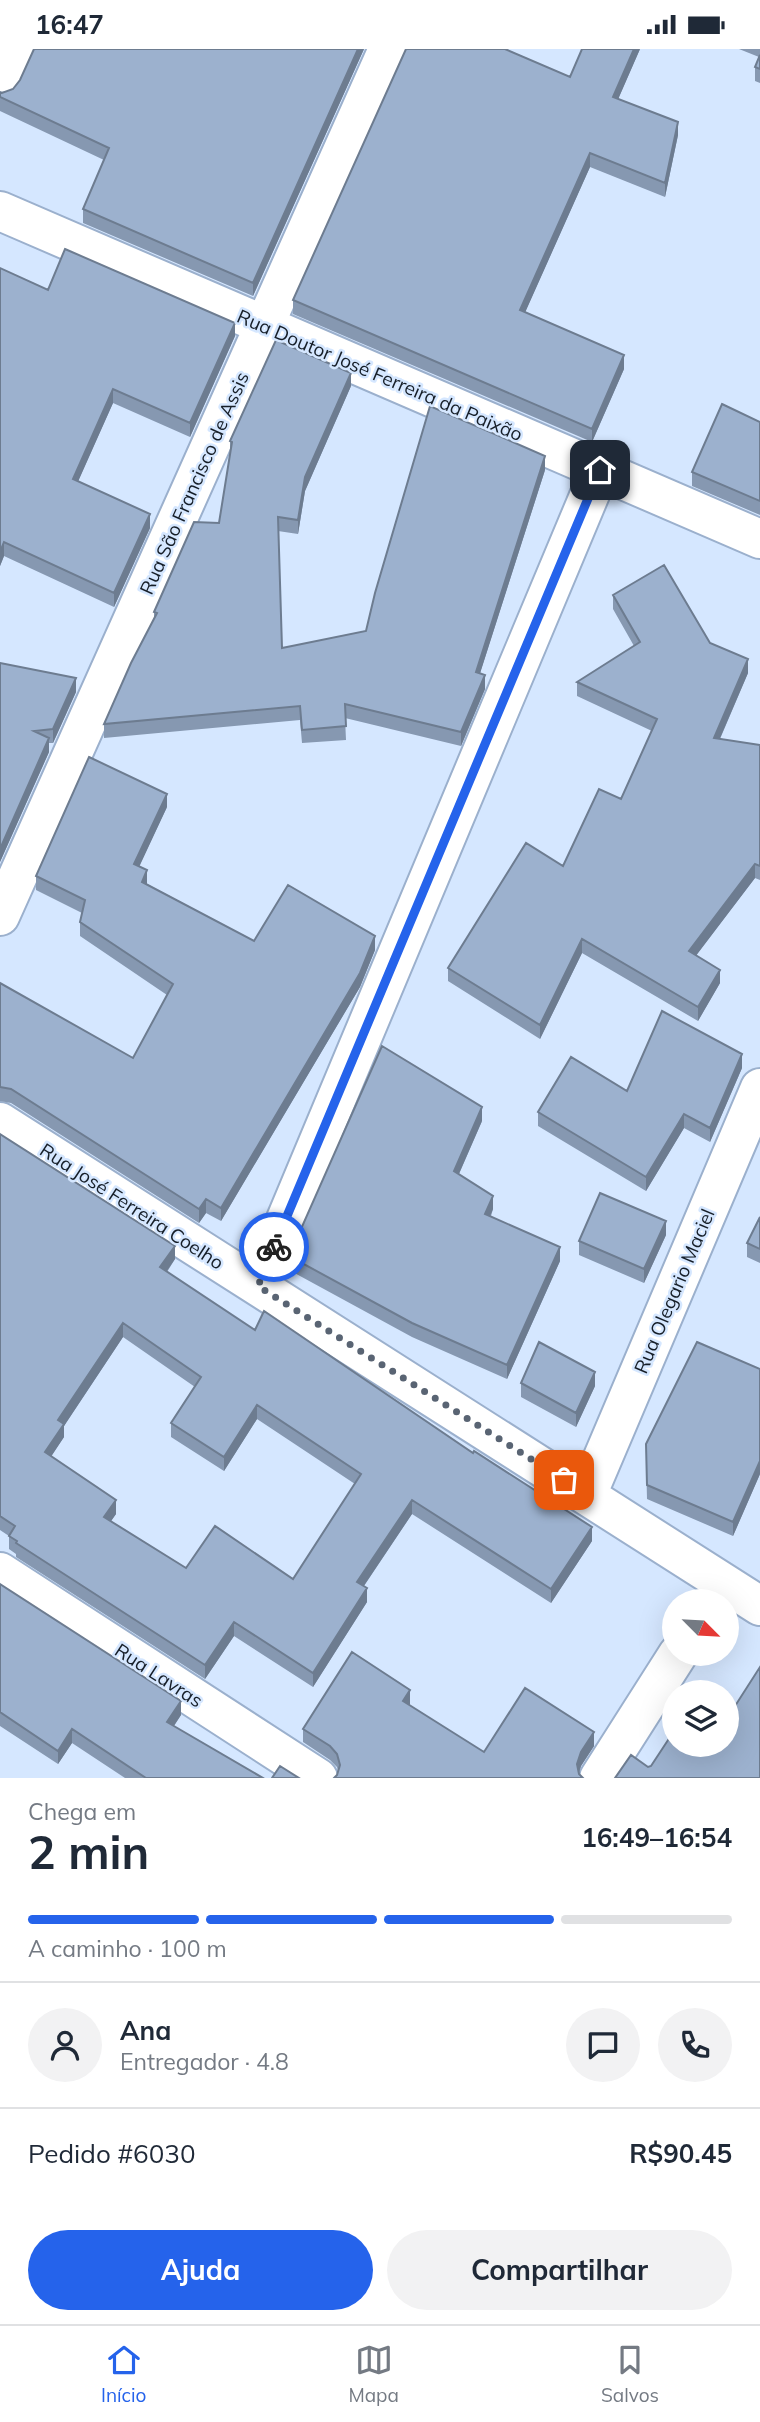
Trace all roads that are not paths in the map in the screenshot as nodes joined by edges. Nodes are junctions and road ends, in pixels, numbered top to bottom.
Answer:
1 (17, 49) edge
2 (388, 49) edge
3 (0, 85) edge
4 (0, 211) edge
5 (264, 324) junction
6 (600, 470) junction
7 (760, 539) edge
8 (0, 916) edge
9 (760, 1088) edge
10 (0, 1122) edge
11 (258, 1286) junction
12 (587, 1495) junction
13 (0, 1571) edge
14 (714, 1589) edge
15 (739, 1599) edge
16 (760, 1606) edge
17 (670, 1666) edge
18 (318, 1778) edge
19 (599, 1778) edge

1 - 3 street
2 - 5 street, Rua São Francisco de Assis
4 - 5 street, Rua Doutor José Ferreira da Paixão
5 - 6 street, Rua Doutor José Ferreira da Paixão
5 - 8 street, Rua São Francisco de Assis
6 - 7 street, Rua Doutor José Ferreira da Paixão
6 - 11 street
9 - 12 street, Rua Olegario Maciel
10 - 11 street, Rua José Ferreira Coelho
11 - 12 street, Rua José Ferreira Coelho
12 - 14 street, Rua José Ferreira Coelho
13 - 18 street, Rua Lavras
15 - 16 street, Rua José Ferreira Coelho
17 - 19 street

